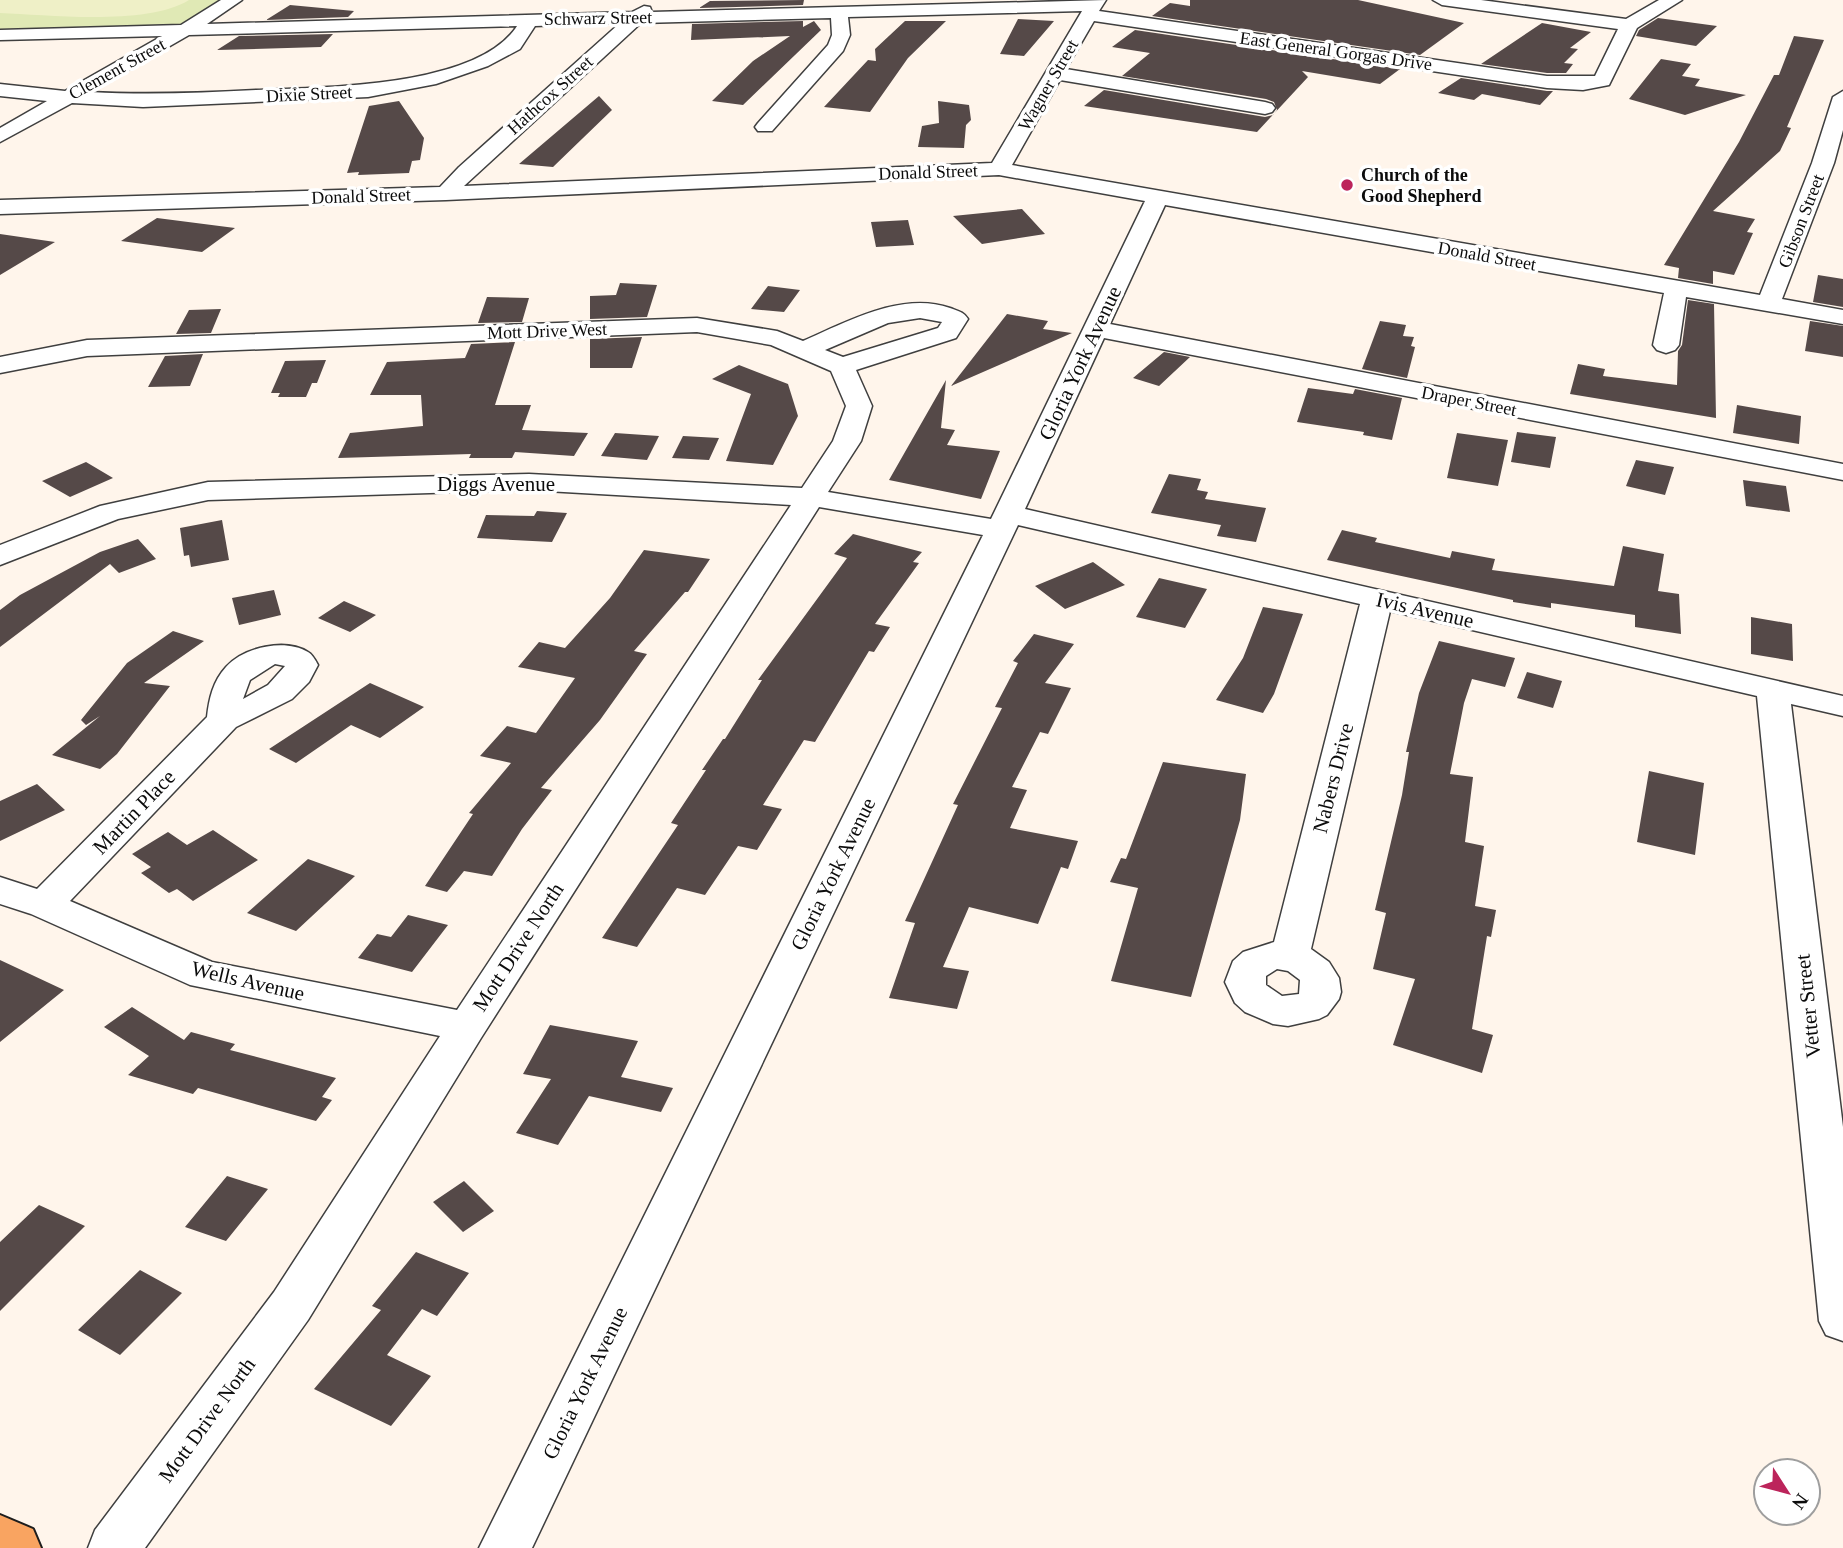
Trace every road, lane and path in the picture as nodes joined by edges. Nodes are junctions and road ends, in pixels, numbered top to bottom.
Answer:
1 (233, 0) edge
2 (658, 0) edge
3 (1442, 0) edge
4 (1673, 0) edge
5 (436, 5) dead end
6 (1094, 7) edge
7 (839, 12) junction
8 (638, 17) junction
9 (530, 20) junction
10 (411, 23) junction
11 (1629, 25) junction
12 (184, 29) junction
13 (0, 35) edge
14 (1055, 73) junction
15 (0, 90) edge
16 (66, 97) junction
17 (1843, 97) edge
18 (1265, 108) dead end
19 (765, 127) dead end
20 (0, 136) edge
21 (1833, 164) edge
22 (999, 169) junction
23 (446, 193) junction
24 (1158, 197) junction
25 (0, 207) edge
26 (1677, 289) junction
27 (1768, 305) junction
28 (1843, 317) edge
29 (1096, 328) junction
30 (0, 342) edge
31 (1666, 345) dead end
32 (804, 349) junction
33 (69, 352) junction
34 (0, 365) edge
35 (842, 366) junction
36 (1843, 472) edge
37 (809, 497) junction
38 (1004, 522) junction
39 (0, 556) edge
40 (1377, 599) junction
41 (1773, 690) junction
42 (1843, 706) edge
43 (224, 720) dead end
44 (0, 890) edge
45 (44, 905) junction
46 (1290, 957) dead end
47 (467, 1027) junction
48 (1843, 1321) edge
49 (0, 1542) edge
50 (12, 1548) edge
51 (114, 1548) edge
52 (505, 1548) edge

1 - 12 street, Clement Street
2 - 8 street, Hathcox Street
3 - 11 street
4 - 11 street
5 - 10 street
6 - 7 street, Schwarz Street
6 - 11 street, East General Gorgas Drive
6 - 14 street, Wagner Street
7 - 8 street, Schwarz Street
7 - 19 street
8 - 9 street, Schwarz Street
8 - 23 street, Hathcox Street
9 - 10 street, Schwarz Street
9 - 16 street, Dixie Street
10 - 12 street, Schwarz Street
12 - 13 street, Schwarz Street
12 - 16 street, Clement Street
14 - 18 street
14 - 22 street, Wagner Street
15 - 16 street, Dixie Street
16 - 20 street, Clement Street
17 - 21 street, Gibson Street
21 - 27 street, Gibson Street
22 - 23 street, Donald Street
22 - 24 street, Donald Street
23 - 25 street, Donald Street
24 - 26 street, Donald Street
24 - 29 street, Gloria York Avenue
26 - 27 street, Donald Street
26 - 31 street
27 - 28 street, Donald Street
29 - 36 street, Draper Street
29 - 38 street, Gloria York Avenue
30 - 33 street
32 - 33 street, Mott Drive West
32 - 35 street
32 - 35 street
33 - 34 street, Mott Drive West
35 - 37 street, Mott Drive North
37 - 38 street, Diggs Avenue
37 - 39 street, Diggs Avenue
37 - 47 street, Mott Drive North
38 - 40 street, Ivis Avenue
38 - 52 street, Gloria York Avenue
40 - 41 street, Ivis Avenue
40 - 46 street, Nabers Drive
41 - 42 street, Ivis Avenue
41 - 48 street, Vetter Street
43 - 45 street, Martin Place
44 - 45 street, Wells Avenue
45 - 47 street, Wells Avenue
47 - 51 street, Mott Drive North
49 - 50 main road

